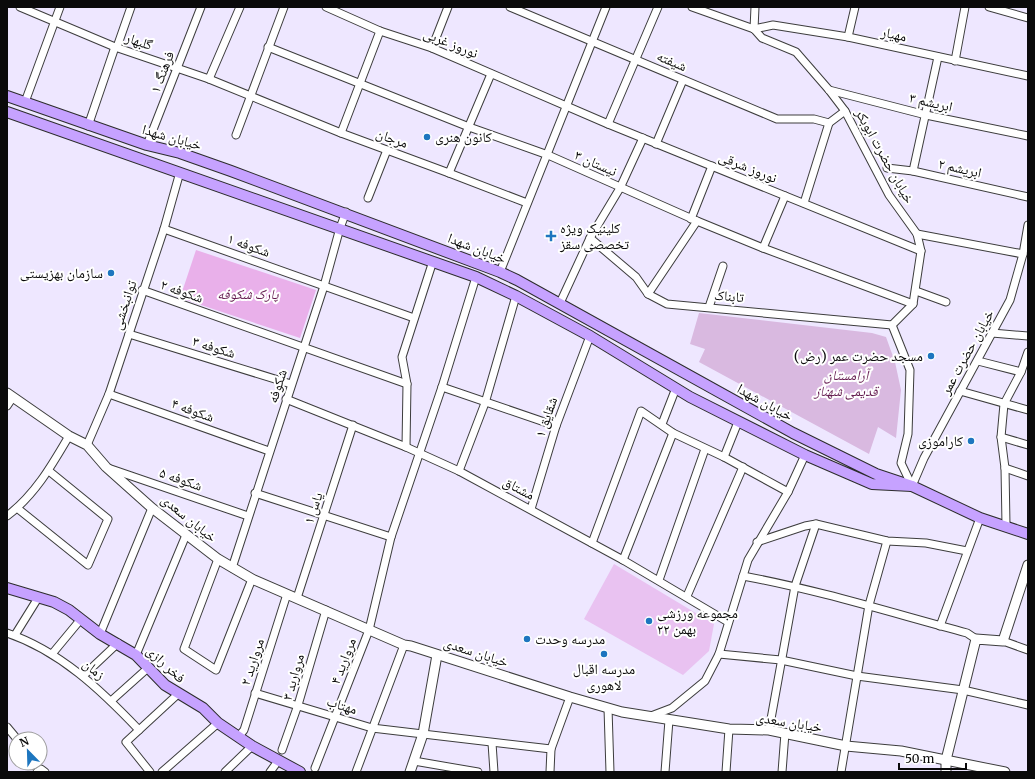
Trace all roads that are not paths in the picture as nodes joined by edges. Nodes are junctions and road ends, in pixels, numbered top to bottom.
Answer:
1 (20, 7) edge
2 (60, 7) edge
3 (132, 7) edge
4 (201, 7) edge
5 (240, 7) edge
6 (284, 7) edge
7 (326, 7) edge
8 (448, 7) edge
9 (510, 7) edge
10 (606, 7) edge
11 (658, 7) edge
12 (692, 7) edge
13 (755, 7) edge
14 (855, 7) edge
15 (965, 7) edge
16 (989, 7) edge
17 (1028, 18) edge
18 (54, 22) junction
19 (754, 29) junction
20 (380, 31) junction
21 (848, 37) junction
22 (593, 43) junction
23 (116, 47) junction
24 (268, 47) junction
25 (432, 48) junction
26 (938, 57) junction
27 (635, 59) junction
28 (955, 61) junction
29 (178, 68) junction
30 (491, 74) junction
31 (1028, 76) edge
32 (209, 79) junction
33 (683, 80) junction
34 (358, 83) junction
35 (829, 90) junction
36 (7, 96) edge
37 (250, 96) junction
38 (26, 102) junction
39 (566, 105) junction
40 (844, 110) junction
41 (7, 112) edge
42 (926, 114) junction
43 (828, 123) junction
44 (608, 124) junction
45 (88, 126) junction
46 (469, 127) junction
47 (340, 133) junction
48 (236, 135) dead end
49 (1028, 136) edge
50 (643, 138) junction
51 (656, 144) junction
52 (147, 146) junction
53 (387, 150) junction
54 (548, 155) junction
55 (712, 166) junction
56 (887, 168) dead end
57 (913, 170) junction
58 (180, 172) junction
59 (450, 173) junction
60 (620, 188) junction
61 (785, 196) junction
62 (1028, 197) edge
63 (368, 198) dead end
64 (527, 203) junction
65 (804, 203) junction
66 (346, 212) junction
67 (694, 220) junction
68 (1028, 225) edge
69 (340, 228) junction
70 (164, 229) junction
71 (917, 234) junction
72 (590, 238) junction
73 (763, 248) junction
74 (920, 251) junction
75 (1023, 254) junction
76 (433, 261) junction
77 (723, 266) dead end
78 (500, 272) junction
79 (476, 277) junction
80 (324, 286) junction
81 (142, 290) junction
82 (916, 291) junction
83 (648, 294) junction
84 (516, 296) junction
85 (946, 302) dead end
86 (560, 303) junction
87 (913, 304) junction
88 (709, 307) junction
89 (414, 318) junction
90 (892, 325) junction
91 (992, 333) junction
92 (129, 334) junction
93 (590, 336) junction
94 (1028, 336) edge
95 (304, 347) junction
96 (1028, 352) edge
97 (978, 361) junction
98 (1021, 372) junction
99 (291, 384) junction
100 (408, 384) junction
101 (442, 386) junction
102 (676, 388) junction
103 (960, 391) junction
104 (108, 394) junction
105 (10, 395) edge
106 (286, 400) junction
107 (485, 403) junction
108 (1004, 404) junction
109 (7, 406) edge
110 (1028, 410) edge
111 (738, 422) junction
112 (662, 424) junction
113 (353, 425) junction
114 (556, 426) junction
115 (673, 433) junction
116 (69, 436) junction
117 (1001, 437) junction
118 (87, 445) junction
119 (1028, 445) edge
120 (406, 447) junction
121 (706, 448) junction
122 (269, 451) junction
123 (420, 454) junction
124 (805, 455) junction
125 (724, 457) junction
126 (106, 467) junction
127 (743, 467) junction
128 (1005, 468) junction
129 (49, 471) junction
130 (459, 471) junction
131 (1028, 476) edge
132 (912, 486) junction
133 (788, 492) junction
134 (255, 493) junction
135 (17, 508) junction
136 (152, 508) junction
137 (531, 509) junction
138 (7, 516) edge
139 (248, 516) junction
140 (324, 516) junction
141 (980, 518) junction
142 (816, 524) junction
143 (1006, 525) junction
144 (1028, 534) edge
145 (186, 535) junction
146 (391, 537) junction
147 (887, 541) junction
148 (757, 542) junction
149 (592, 543) junction
150 (967, 551) junction
151 (218, 559) junction
152 (623, 560) junction
153 (1028, 565) edge
154 (232, 568) junction
155 (743, 576) junction
156 (252, 579) junction
157 (659, 580) junction
158 (795, 586) junction
159 (7, 588) edge
160 (287, 594) junction
161 (687, 596) junction
162 (38, 598) junction
163 (297, 598) junction
164 (869, 605) junction
165 (326, 610) junction
166 (82, 619) junction
167 (728, 622) junction
168 (940, 626) junction
169 (369, 630) junction
170 (7, 633) edge
171 (100, 634) junction
172 (15, 636) junction
173 (976, 639) junction
174 (1003, 641) junction
175 (118, 643) junction
176 (404, 645) junction
177 (1028, 650) edge
178 (52, 654) junction
179 (720, 654) junction
180 (136, 655) junction
181 (437, 655) junction
182 (781, 660) junction
183 (149, 667) junction
184 (83, 676) junction
185 (857, 676) junction
186 (963, 690) junction
187 (255, 693) junction
188 (178, 694) junction
189 (570, 698) junction
190 (111, 700) junction
191 (298, 705) junction
192 (1028, 705) edge
193 (608, 708) junction
194 (651, 716) junction
195 (335, 717) junction
196 (669, 720) junction
197 (218, 723) junction
198 (372, 728) junction
199 (729, 729) junction
200 (139, 730) junction
201 (769, 730) junction
202 (785, 733) junction
203 (423, 734) junction
204 (239, 736) junction
205 (492, 743) junction
206 (252, 746) junction
207 (846, 746) junction
208 (551, 749) junction
209 (282, 750) dead end
210 (414, 760) junction
211 (946, 760) junction
212 (278, 761) junction
213 (315, 768) dead end
214 (1001, 771) edge
215 (150, 772) edge
216 (162, 772) edge
217 (225, 772) edge
218 (270, 772) edge
219 (300, 772) edge
220 (356, 772) edge
221 (410, 772) edge
222 (478, 772) edge
223 (494, 772) edge
224 (550, 772) edge
225 (610, 772) edge
226 (665, 772) edge
227 (726, 772) edge
228 (782, 772) edge
229 (841, 772) edge
230 (946, 772) edge

1 - 18 street, گلبهار
2 - 18 street
3 - 23 street
4 - 29 street, فرهنگ ۱
5 - 32 street
6 - 24 street
7 - 20 street, نوروز غربی
8 - 25 street
9 - 22 street, شیفته
10 - 22 street
11 - 27 street
12 - 19 street
13 - 19 street
14 - 21 street
15 - 28 street
16 - 17 street
18 - 23 street, گلبهار
18 - 38 street
19 - 21 street, مهیار
19 - 35 street, خیابان حضرت ابوبکر
20 - 25 street, نوروز غربی
20 - 34 street
21 - 26 street, مهیار
22 - 27 street, شیفته
22 - 39 street
23 - 29 street, گلبهار
23 - 45 street
24 - 34 street, نیستان ۳
24 - 37 street
25 - 30 street, نوروز غربی
26 - 28 street, مهیار
26 - 42 street
27 - 33 street, شیفته
27 - 44 street
28 - 31 street, مهیار
29 - 32 street, گلبهار
29 - 52 street, فرهنگ ۱
30 - 39 street, نوروز غربی
30 - 46 street
32 - 37 street, گلبهار
33 - 43 street, شیفته
33 - 51 street
34 - 46 street, نیستان ۳
34 - 47 street
35 - 40 street, خیابان حضرت ابوبکر
35 - 42 street, ابریشم ۳
36 - 38 main road, خیابان شهدا
37 - 47 street, مرجان
37 - 48 street
38 - 45 main road, خیابان شهدا
39 - 44 street, نوروز شرقی
39 - 54 street
40 - 43 street
40 - 71 street, خیابان حضرت ابوبکر
41 - 58 main road, خیابان شهدا
42 - 49 street, ابریشم ۳
42 - 57 street
43 - 65 street
44 - 50 street, نوروز شرقی
45 - 52 main road, خیابان شهدا
46 - 54 street, نیستان ۳
46 - 59 street
47 - 53 street, مرجان
50 - 51 street, نوروز شرقی
50 - 60 street
51 - 55 street, نوروز شرقی
52 - 66 main road, خیابان شهدا
53 - 59 street, مرجان
53 - 63 street
54 - 60 street, نیستان ۳
54 - 64 street
55 - 61 street, نوروز شرقی
55 - 67 street
56 - 57 street, ابریشم ۲
57 - 62 street, ابریشم ۲
58 - 69 main road, خیابان شهدا
58 - 70 street, توانبخشی
59 - 64 street, مرجان
60 - 67 street, نیستان ۳
60 - 72 street
61 - 65 street, نوروز شرقی
61 - 73 street
64 - 78 street
65 - 74 street, نوروز شرقی
66 - 69 street, شکوفه
66 - 78 main road, خیابان شهدا
67 - 73 street, نیستان ۳
67 - 83 street
68 - 75 street, خیابان حضرت عمر
69 - 76 main road, خیابان شهدا
69 - 80 street, شکوفه
70 - 80 street, شکوفه ۱
70 - 81 street, توانبخشی
71 - 74 street, خیابان حضرت ابوبکر
71 - 75 street
72 - 83 street, تابناک
72 - 86 street
73 - 87 street, نیستان ۳
74 - 82 street, خیابان حضرت ابوبکر
75 - 91 street, خیابان حضرت عمر
76 - 79 main road, خیابان شهدا
76 - 89 street
77 - 88 street
78 - 86 main road, خیابان شهدا
79 - 84 main road, خیابان شهدا
79 - 101 street
80 - 89 street, شکوفه ۱
80 - 95 street, شکوفه
81 - 92 street, توانبخشی
81 - 95 street, شکوفه ۲
82 - 85 street
82 - 87 street, خیابان حضرت ابوبکر
83 - 88 street, تابناک
84 - 93 main road, خیابان شهدا
84 - 107 street
86 - 132 main road, خیابان شهدا
87 - 90 street
88 - 90 street, تابناک
89 - 100 street
90 - 132 street
91 - 94 street
91 - 97 street, خیابان حضرت عمر
92 - 99 street, شکوفه ۳
92 - 104 street, توانبخشی
93 - 102 main road, خیابان شهدا
93 - 114 street, شقایق ۱
95 - 99 street, شکوفه
95 - 100 street, شکوفه ۲
96 - 98 street
97 - 98 street
97 - 103 street, خیابان حضرت عمر
98 - 108 street
99 - 106 street, شکوفه
100 - 120 street
101 - 107 street
101 - 123 street
102 - 111 main road, خیابان شهدا
102 - 112 street
103 - 108 street
103 - 132 street, خیابان حضرت عمر
104 - 118 street, توانبخشی
104 - 122 street, شکوفه ۴
105 - 109 street
105 - 116 street, خیابان سعدی
106 - 113 street, مشتاق
106 - 122 street, شکوفه
107 - 114 street
107 - 130 street
108 - 110 street
108 - 117 street
111 - 124 main road, خیابان شهدا
111 - 125 street
112 - 115 street
112 - 149 street
113 - 120 street, مشتاق
113 - 140 street, یاس ۱
114 - 137 street, شقایق ۱
115 - 121 street
115 - 152 street
116 - 118 street, خیابان سعدی
116 - 129 street
117 - 119 street
117 - 128 street
118 - 126 street, خیابان سعدی
120 - 123 street, مشتاق
121 - 125 street
121 - 157 street
122 - 134 street, شکوفه
123 - 130 street, مشتاق
123 - 146 street
124 - 132 main road, خیابان شهدا
124 - 133 street
125 - 127 street
126 - 136 street, خیابان سعدی
126 - 139 street, شکوفه ۵
127 - 133 street
127 - 161 street
128 - 131 street
128 - 143 street
129 - 135 street
129 - 135 street
130 - 137 street, مشتاق
132 - 141 main road, خیابان شهدا
133 - 148 street
134 - 139 street, شکوفه
134 - 140 street
135 - 138 street
136 - 145 street, خیابان سعدی
136 - 171 street
137 - 149 street, مشتاق
139 - 154 street, شکوفه
140 - 146 street
140 - 163 street, یاس ۱
141 - 143 main road, خیابان شهدا
141 - 150 street
142 - 147 street
142 - 148 street
142 - 158 street
143 - 144 main road, خیابان شهدا
145 - 151 street, خیابان سعدی
145 - 180 street
146 - 169 street
147 - 150 street
147 - 164 street
148 - 155 street
149 - 152 street, مشتاق
150 - 168 street
151 - 154 street, خیابان سعدی
151 - 156 street
152 - 157 street, مشتاق
153 - 174 street
154 - 156 street, خیابان سعدی
155 - 158 street
155 - 167 street
156 - 160 street, خیابان سعدی
157 - 161 street, مشتاق
158 - 164 street
158 - 182 street
159 - 162 main road, فخر رازی
160 - 163 street, خیابان سعدی
160 - 187 street, مروارید ۲
161 - 167 street, مشتاق
162 - 166 main road, فخر رازی
162 - 172 street
163 - 165 street, خیابان سعدی
164 - 168 street
164 - 185 street
165 - 169 street, خیابان سعدی
165 - 191 street, مرواربد ۳
166 - 171 main road, فخر رازی
166 - 178 street
167 - 179 street
168 - 173 street
169 - 176 street, خیابان سعدی
169 - 195 street, مروارید ۴
170 - 172 street, زمان
171 - 175 main road, فخر رازی
172 - 178 street, زمان
173 - 174 street
173 - 186 street
174 - 177 street
175 - 180 main road, فخر رازی
175 - 184 street
176 - 181 street, خیابان سعدی
176 - 198 street
178 - 184 street, زمان
179 - 182 street
179 - 194 street
180 - 183 main road, فخر رازی
181 - 189 street, خیابان سعدی
181 - 203 street
182 - 185 street
182 - 201 street
183 - 188 main road, فخر رازی
183 - 190 street
184 - 190 street, زمان
185 - 186 street
185 - 207 street
186 - 192 street
186 - 211 street
187 - 191 street, مهتاب
187 - 204 street, مروارید ۲
188 - 197 main road, فخر رازی
188 - 200 street
189 - 193 street, خیابان سعدی
189 - 208 street
190 - 200 street, زمان
191 - 195 street, مهتاب
191 - 209 street, مرواربد ۳
193 - 194 street, خیابان سعدی
193 - 225 street
194 - 196 street, خیابان سعدی
195 - 198 street, مهتاب
195 - 213 street, مروارید ۴
196 - 199 street, خیابان سعدی
196 - 226 street
197 - 204 main road, فخر رازی
197 - 216 street
198 - 203 street, مهتاب
198 - 220 street
199 - 201 street, خیابان سعدی
199 - 227 street
200 - 215 street
201 - 202 street, خیابان سعدی
202 - 207 street, خیابان سعدی
202 - 228 street
203 - 205 street, مهتاب
203 - 210 street
204 - 206 main road, فخر رازی
205 - 208 street, مهتاب
205 - 223 street
206 - 212 main road, فخر رازی
206 - 217 street
207 - 211 street, خیابان سعدی
207 - 229 street
208 - 224 street
210 - 221 street
210 - 222 street
211 - 214 street, خیابان سعدی
211 - 230 street
212 - 218 street
212 - 219 main road, فخر رازی

